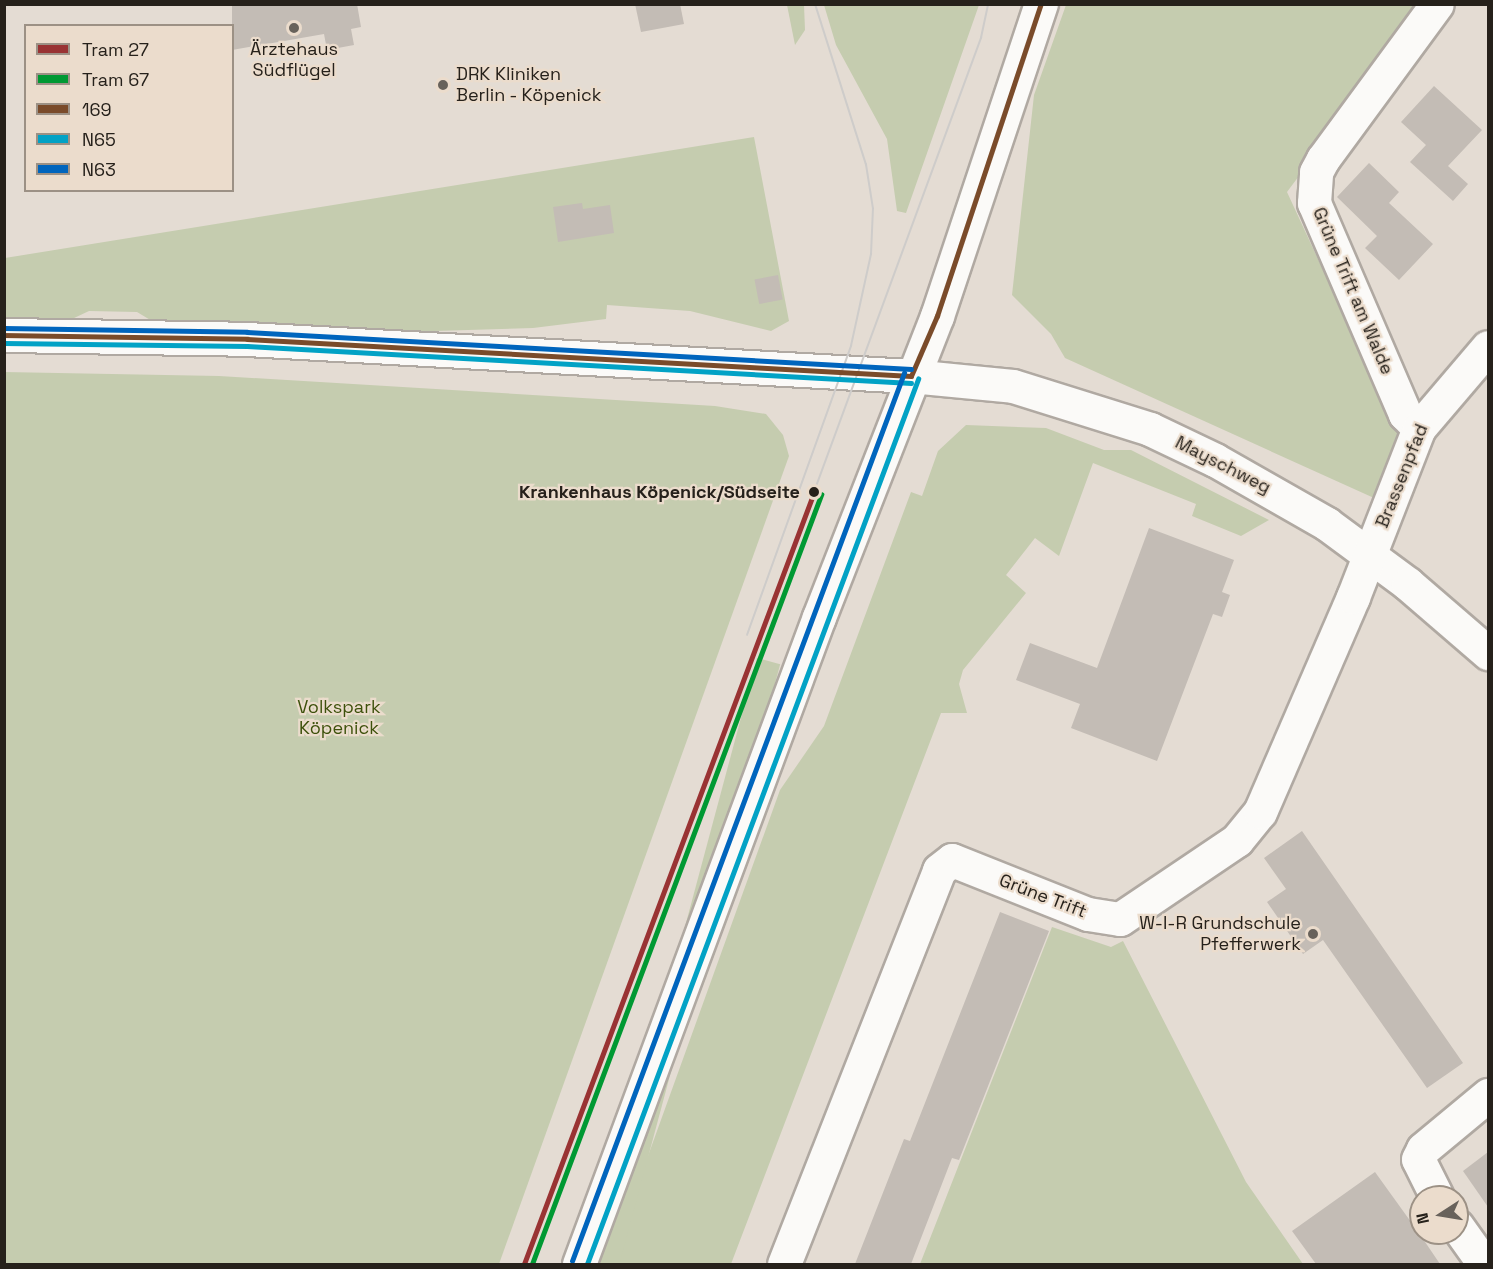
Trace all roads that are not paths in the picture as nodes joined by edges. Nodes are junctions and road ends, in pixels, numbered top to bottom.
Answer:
1 (1041, 4) edge
2 (1437, 4) edge
3 (4, 335) edge
4 (1488, 347) edge
5 (912, 376) junction
6 (1419, 428) junction
7 (1370, 555) junction
8 (1488, 653) edge
9 (1488, 1095) edge
10 (1431, 1185) edge
11 (1469, 1243) edge
12 (579, 1264) edge
13 (784, 1264) edge
14 (1484, 1264) edge

1 - 5 street
2 - 6 street, Grüne Trift am Walde
3 - 5 street, Mayschweg
4 - 6 street, Brassenpfad
5 - 7 street, Mayschweg
5 - 12 street
6 - 7 street, Brassenpfad
7 - 8 street, Mayschweg
7 - 13 street, Grüne Trift
9 - 10 street
11 - 14 street

